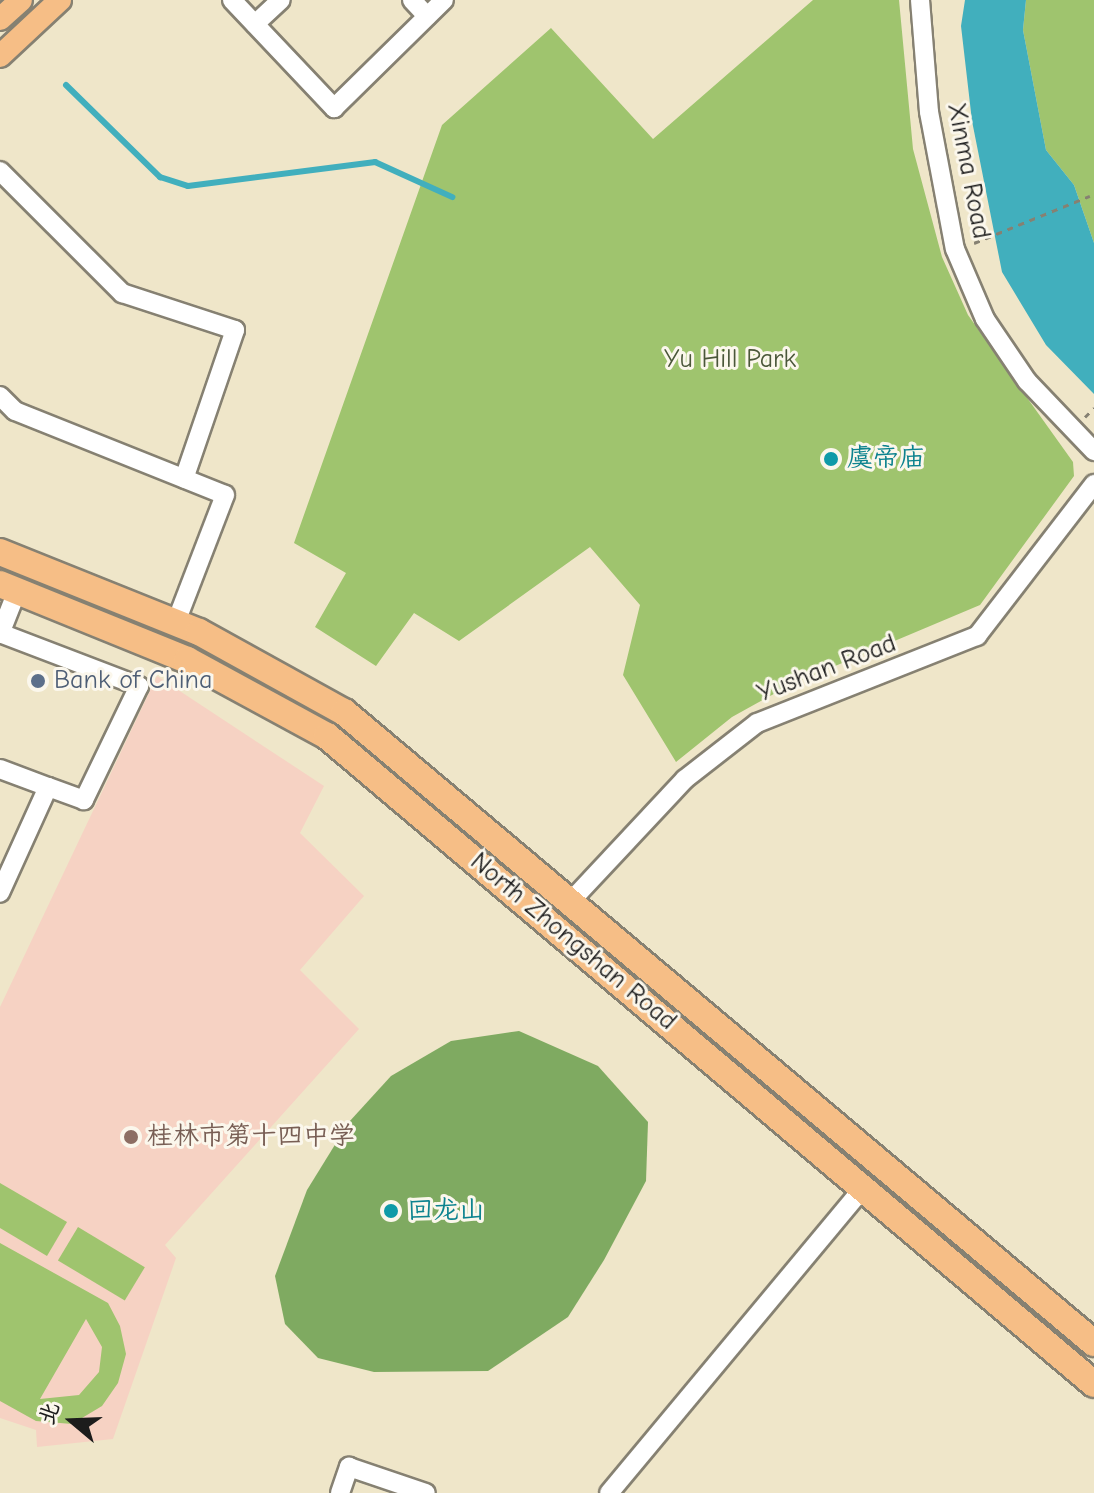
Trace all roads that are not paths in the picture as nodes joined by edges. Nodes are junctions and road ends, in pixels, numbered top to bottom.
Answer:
1 (21, 0) edge
2 (60, 0) edge
3 (232, 0) edge
4 (281, 0) edge
5 (412, 0) edge
6 (444, 0) edge
7 (920, 0) edge
8 (427, 16) junction
9 (0, 19) edge
10 (255, 24) junction
11 (0, 56) edge
12 (0, 171) edge
13 (0, 396) edge
14 (1094, 451) edge
15 (184, 479) junction
16 (1094, 484) edge
17 (0, 552) edge
18 (8, 588) edge
19 (176, 622) junction
20 (0, 634) edge
21 (0, 769) edge
22 (48, 787) junction
23 (0, 893) edge
24 (570, 902) junction
25 (863, 1188) junction
26 (1094, 1343) edge
27 (1094, 1384) edge
28 (340, 1493) edge
29 (426, 1493) edge
30 (609, 1493) edge

1 - 9 main road
2 - 11 main road
3 - 10 street
4 - 10 street
5 - 8 street
6 - 8 street
7 - 14 street, Xinma Road
8 - 10 street
12 - 15 street
13 - 15 street
15 - 19 street
16 - 24 street, Yushan Road
17 - 19 highway, North Zhongshan Road
18 - 20 street
18 - 25 highway, North Zhongshan Road
19 - 24 highway, North Zhongshan Road
20 - 22 street
21 - 22 street
22 - 23 street
24 - 26 highway, North Zhongshan Road
25 - 27 highway, North Zhongshan Road
25 - 30 street
28 - 29 street

